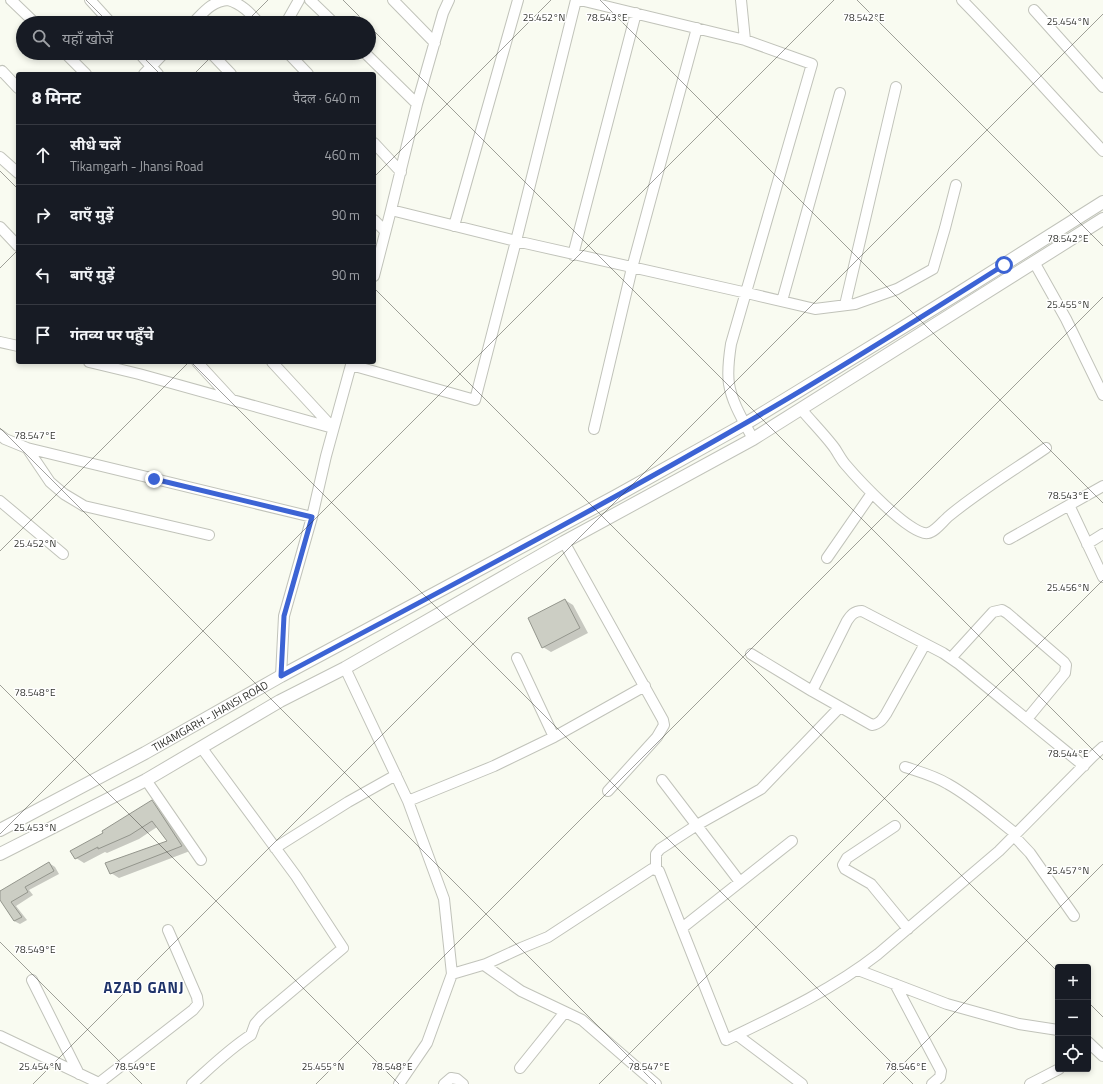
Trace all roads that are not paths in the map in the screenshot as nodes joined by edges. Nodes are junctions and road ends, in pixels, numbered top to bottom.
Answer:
1 (11, 0) edge
2 (90, 0) edge
3 (228, 0) edge
4 (299, 0) edge
5 (310, 0) edge
6 (393, 0) edge
7 (449, 0) edge
8 (518, 0) edge
9 (576, 0) edge
10 (580, 0) edge
11 (741, 0) edge
12 (962, 0) edge
13 (1034, 10) dead end
14 (636, 13) junction
15 (27, 16) edge
16 (105, 16) edge
17 (200, 16) edge
18 (252, 16) edge
19 (290, 16) edge
20 (327, 16) edge
21 (697, 28) junction
22 (745, 40) junction
23 (435, 43) junction
24 (72, 60) edge
25 (143, 60) edge
26 (159, 60) edge
27 (218, 60) edge
28 (295, 60) edge
29 (372, 60) edge
30 (1, 71) edge
31 (84, 72) edge
32 (151, 72) edge
33 (229, 72) edge
34 (306, 72) edge
35 (16, 86) edge
36 (1103, 86) edge
37 (896, 87) dead end
38 (840, 93) dead end
39 (417, 104) junction
40 (376, 145) edge
41 (1103, 151) edge
42 (0, 157) edge
43 (16, 171) edge
44 (401, 172) junction
45 (956, 186) dead end
46 (1103, 202) edge
47 (391, 210) junction
48 (1103, 219) edge
49 (376, 222) edge
50 (454, 226) junction
51 (0, 227) edge
52 (386, 231) junction
53 (516, 241) junction
54 (16, 244) edge
55 (574, 255) junction
56 (1034, 262) junction
57 (376, 268) edge
58 (632, 268) junction
59 (747, 293) junction
60 (782, 301) junction
61 (845, 305) junction
62 (0, 342) edge
63 (16, 346) edge
64 (98, 364) edge
65 (130, 364) edge
66 (199, 364) edge
67 (274, 364) edge
68 (350, 364) edge
69 (353, 364) edge
70 (140, 374) junction
71 (1103, 395) edge
72 (232, 400) junction
73 (801, 409) junction
74 (745, 424) junction
75 (333, 428) junction
76 (594, 429) dead end
77 (0, 435) edge
78 (752, 439) junction
79 (27, 448) junction
80 (1046, 448) dead end
81 (1103, 486) edge
82 (872, 493) junction
83 (0, 501) edge
84 (1069, 505) junction
85 (312, 517) junction
86 (1103, 534) edge
87 (209, 535) dead end
88 (1009, 539) dead end
89 (564, 542) junction
90 (1087, 544) junction
91 (63, 554) dead end
92 (827, 558) dead end
93 (1103, 577) edge
94 (389, 619) junction
95 (398, 638) junction
96 (925, 644) junction
97 (751, 654) dead end
98 (517, 658) dead end
99 (951, 658) junction
100 (345, 668) junction
101 (281, 676) junction
102 (645, 686) junction
103 (812, 691) junction
104 (840, 708) junction
105 (1027, 719) junction
106 (554, 737) junction
107 (201, 746) junction
108 (1103, 747) edge
109 (1084, 766) junction
110 (905, 767) dead end
111 (396, 775) junction
112 (146, 780) junction
113 (662, 780) dead end
114 (608, 791) dead end
115 (408, 801) junction
116 (696, 825) junction
117 (895, 826) dead end
118 (0, 830) edge
119 (1015, 835) junction
120 (792, 841) dead end
121 (275, 848) junction
122 (0, 854) edge
123 (201, 860) dead end
124 (656, 870) junction
125 (740, 882) junction
126 (1074, 916) dead end
127 (682, 928) junction
128 (908, 929) junction
129 (168, 930) dead end
130 (484, 965) junction
131 (858, 970) junction
132 (452, 974) junction
133 (32, 980) dead end
134 (895, 984) junction
135 (565, 1012) junction
136 (1055, 1030) edge
137 (737, 1035) junction
138 (0, 1036) edge
139 (520, 1068) dead end
140 (1055, 1071) edge
141 (79, 1074) junction
142 (100, 1083) edge
143 (192, 1084) edge
144 (400, 1084) edge
145 (444, 1084) edge
146 (463, 1084) edge
147 (656, 1084) edge
148 (802, 1084) edge
149 (932, 1084) edge
150 (1030, 1084) edge

1 - 15 street
2 - 16 street
3 - 17 street
3 - 18 street
4 - 19 street
5 - 20 street
6 - 23 street
7 - 23 street
8 - 50 street
9 - 53 street
10 - 14 street
11 - 22 street
12 - 41 street
13 - 36 street
14 - 21 street
14 - 55 street
21 - 22 street
21 - 58 street
22 - 59 street
23 - 39 street
24 - 31 street
25 - 32 street
26 - 32 street
27 - 33 street
28 - 34 street
29 - 39 street
30 - 35 street
37 - 61 street
38 - 60 street
39 - 44 street
40 - 44 street
42 - 43 street
44 - 47 street
45 - 61 street
46 - 74 street, TIKAMGARH - JHANSI ROAD
47 - 50 street
47 - 52 street
48 - 56 street
49 - 52 street
50 - 53 street
51 - 54 street
52 - 57 street
53 - 55 street
53 - 69 street
55 - 58 street
56 - 71 street
56 - 73 street
58 - 59 street
58 - 76 street
59 - 60 street
59 - 74 street
60 - 61 street
62 - 63 street
64 - 70 street
65 - 70 street
66 - 72 street
67 - 75 street
68 - 75 street
70 - 72 street
72 - 75 street
73 - 78 street
73 - 82 street
74 - 78 street
74 - 94 street, TIKAMGARH - JHANSI ROAD
75 - 85 street
77 - 79 street
78 - 89 street
79 - 85 street
79 - 87 street
80 - 82 street
81 - 84 street
82 - 92 street
83 - 91 street
84 - 88 street
84 - 90 street
85 - 101 street
86 - 90 street
89 - 95 street
89 - 102 street
90 - 93 street
94 - 95 street
94 - 101 street, TIKAMGARH - JHANSI ROAD
95 - 100 street
96 - 99 street
96 - 103 street
96 - 104 street
97 - 103 street
98 - 106 street
99 - 105 street
99 - 105 street
100 - 107 street
100 - 111 street
101 - 118 street, TIKAMGARH - JHANSI ROAD
102 - 106 street
102 - 114 street
103 - 104 street
104 - 116 street
105 - 109 street
106 - 115 street
107 - 112 street
107 - 121 street
108 - 109 street
109 - 119 street
110 - 119 street
111 - 115 street
111 - 121 street
112 - 122 street
112 - 123 street
113 - 116 street
115 - 132 street
116 - 124 street
116 - 125 street
117 - 128 street
119 - 126 street
119 - 128 street
120 - 125 street
121 - 143 street
124 - 127 street
124 - 130 street
125 - 127 street
127 - 137 street
128 - 131 street
129 - 142 street
130 - 132 street
130 - 135 street
131 - 134 street
131 - 137 street
132 - 144 street
133 - 141 street
134 - 136 street
134 - 149 street
135 - 139 street
135 - 147 street
137 - 148 street
138 - 141 street
140 - 150 street
141 - 142 street
145 - 146 street

